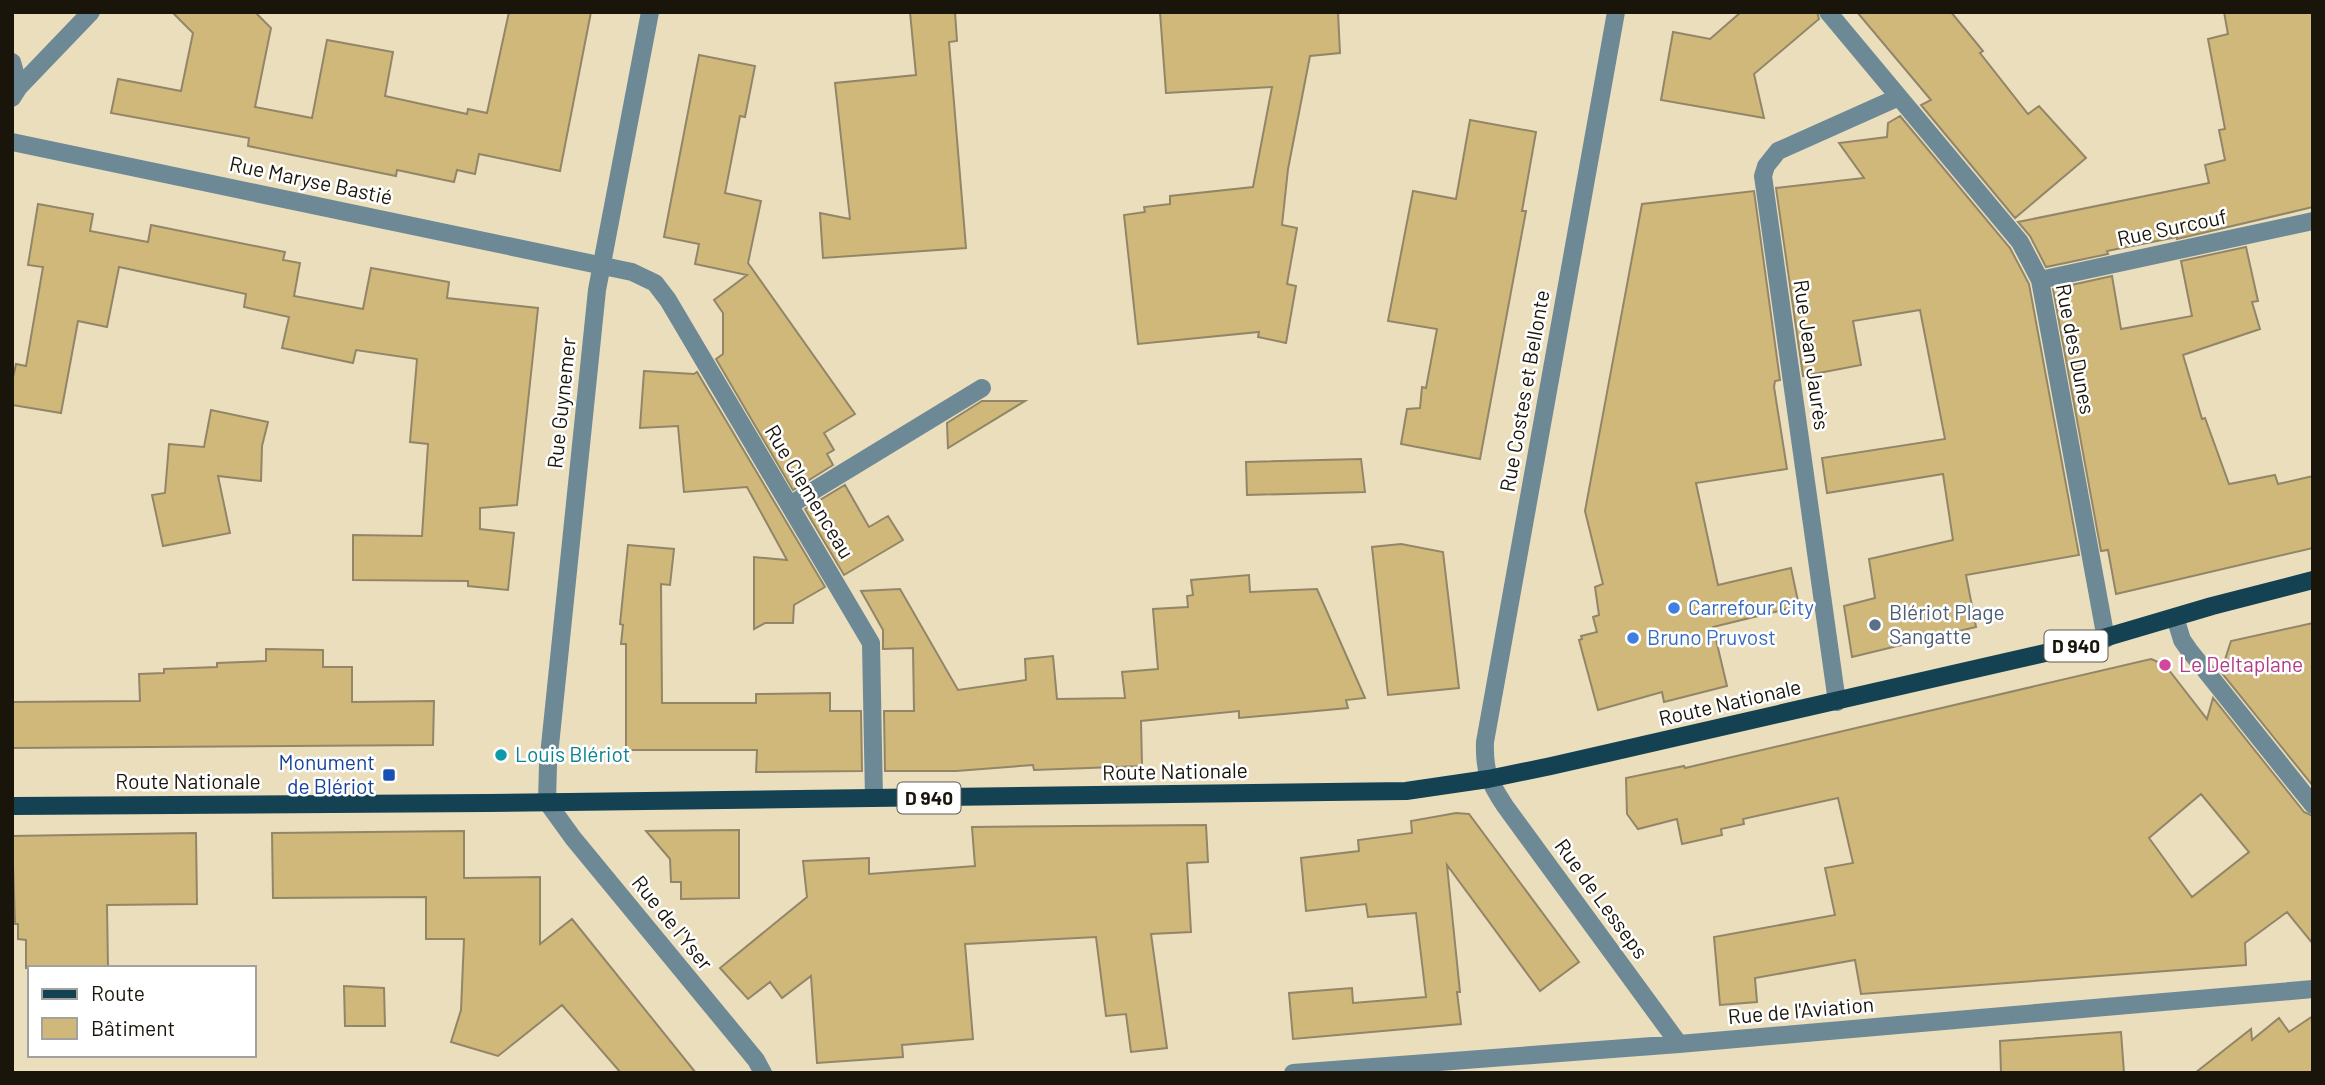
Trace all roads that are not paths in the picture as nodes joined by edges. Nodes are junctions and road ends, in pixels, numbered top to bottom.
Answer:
1 (91, 12) edge
2 (650, 12) edge
3 (1616, 12) edge
4 (1828, 12) edge
5 (12, 62) edge
6 (16, 92) edge
7 (1899, 97) junction
8 (12, 142) edge
9 (2313, 221) edge
10 (600, 265) junction
11 (2040, 280) junction
12 (982, 388) dead end
13 (790, 505) junction
14 (2313, 580) edge
15 (2175, 617) junction
16 (2106, 639) junction
17 (1837, 702) junction
18 (1488, 779) junction
19 (874, 798) junction
20 (547, 802) junction
21 (2313, 805) edge
22 (12, 806) edge
23 (2313, 989) edge
24 (1679, 1044) junction
25 (762, 1073) edge
26 (1293, 1073) edge

1 - 6 street
2 - 10 street, Rue Guynemer
3 - 18 street, Rue Costes et Bellonte
4 - 7 street, Rue des Dunes
5 - 6 street
7 - 11 street, Rue des Dunes
7 - 17 street, Rue Jean Jaurès
8 - 10 street, Rue Maryse Bastié
9 - 11 street, Rue Surcouf
10 - 13 street, Rue Clemenceau
10 - 20 street, Rue Guynemer
11 - 16 street, Rue des Dunes
12 - 13 street
13 - 19 street, Rue Clemenceau
14 - 15 main road, Route Nationale / D 940
15 - 16 main road, Route Nationale / D 940
15 - 21 street
16 - 17 main road, Route Nationale / D 940
17 - 18 main road, Route Nationale / D 940
18 - 19 main road, Route Nationale / D 940
18 - 24 street, Rue de Lesseps
19 - 20 main road, Route Nationale / D 940
20 - 22 main road, Route Nationale / D 940
20 - 25 street, Rue de l'Yser
23 - 24 street, Rue de l'Aviation
24 - 26 street, Rue de l'Aviation

